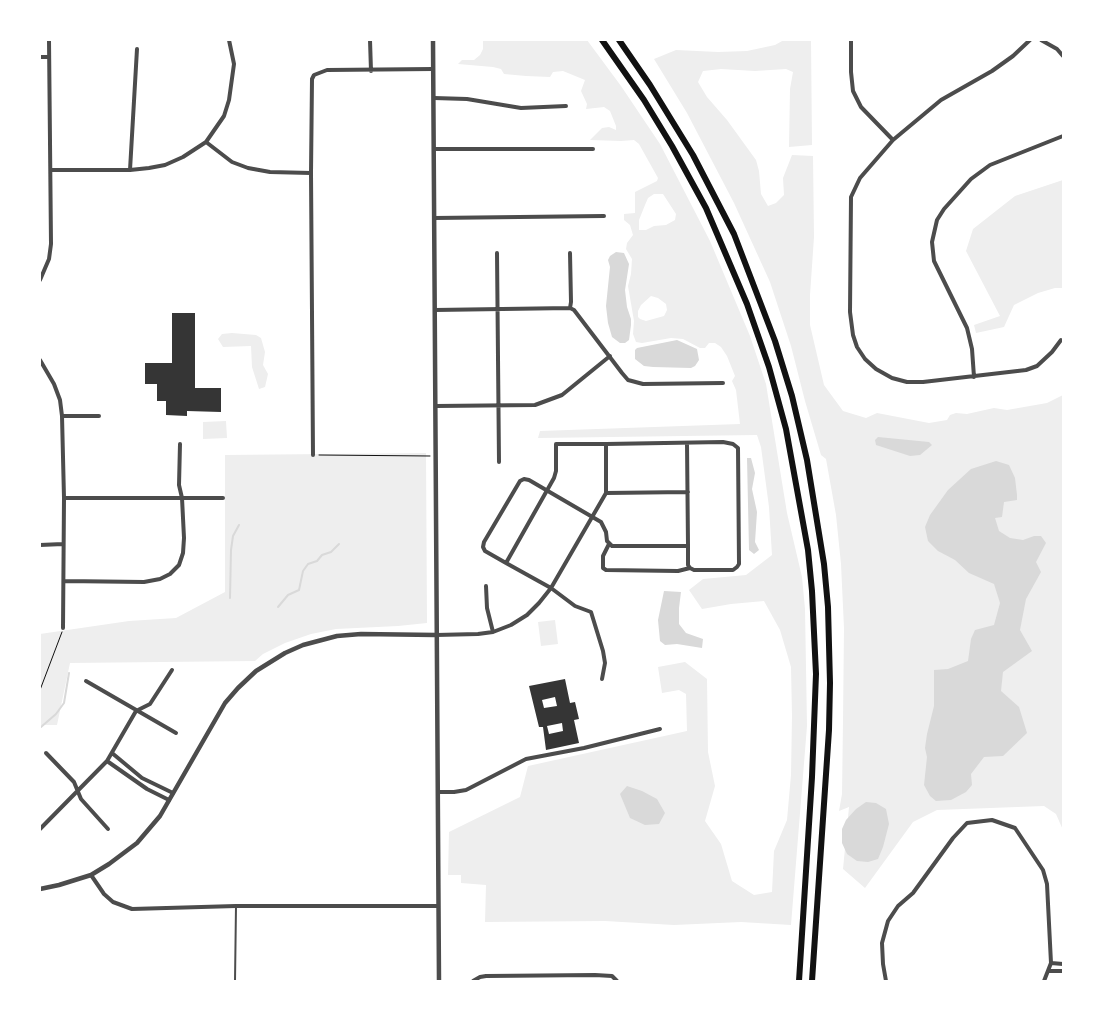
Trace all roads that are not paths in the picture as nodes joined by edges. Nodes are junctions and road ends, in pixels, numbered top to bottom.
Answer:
1 (49, 40) edge
2 (229, 40) edge
3 (370, 40) edge
4 (434, 40) edge
5 (602, 40) edge
6 (619, 40) edge
7 (851, 40) edge
8 (1030, 40) edge
9 (1041, 40) edge
10 (137, 49) dead end
11 (1063, 56) edge
12 (40, 57) edge
13 (49, 57) junction
14 (434, 70) junction
15 (371, 71) junction
16 (434, 98) junction
17 (566, 106) dead end
18 (1063, 136) edge
19 (893, 140) junction
20 (206, 142) junction
21 (434, 149) junction
22 (593, 149) dead end
23 (51, 170) junction
24 (130, 170) junction
25 (311, 173) junction
26 (604, 216) dead end
27 (434, 218) junction
28 (497, 253) dead end
29 (570, 253) dead end
30 (40, 280) edge
31 (570, 308) junction
32 (497, 309) junction
33 (435, 310) junction
34 (1061, 340) dead end
35 (610, 356) junction
36 (40, 360) edge
37 (974, 377) junction
38 (723, 383) dead end
39 (498, 405) junction
40 (436, 406) junction
41 (62, 416) junction
42 (99, 416) dead end
43 (687, 443) junction
44 (180, 444) dead end
45 (606, 444) junction
46 (313, 455) road end
47 (499, 462) dead end
48 (547, 490) junction
49 (688, 492) junction
50 (606, 493) junction
51 (64, 498) junction
52 (182, 498) junction
53 (223, 498) dead end
54 (592, 516) junction
55 (63, 544) junction
56 (609, 544) junction
57 (40, 545) edge
58 (688, 546) junction
59 (506, 563) junction
60 (690, 568) junction
61 (64, 581) junction
62 (486, 586) dead end
63 (551, 588) junction
64 (63, 628) road end
65 (493, 632) junction
66 (436, 635) junction
67 (172, 670) dead end
68 (602, 679) dead end
69 (86, 681) dead end
70 (136, 711) junction
71 (660, 730) dead end
72 (176, 733) dead end
73 (46, 753) dead end
74 (112, 753) junction
75 (107, 761) junction
76 (77, 790) junction
77 (438, 792) junction
78 (173, 793) junction
79 (169, 800) junction
80 (108, 828) dead end
81 (40, 829) edge
82 (91, 875) junction
83 (40, 889) edge
84 (236, 906) junction
85 (438, 906) junction
86 (1051, 963) junction
87 (1063, 964) edge
88 (1049, 971) junction
89 (1063, 971) edge
90 (235, 981) edge
91 (439, 981) edge
92 (473, 981) edge
93 (617, 981) edge
94 (799, 981) edge
95 (812, 981) edge
96 (886, 981) edge
97 (1044, 981) edge

1 - 13 street
2 - 20 street
3 - 15 street
4 - 14 street
5 - 94 highway
6 - 95 highway
7 - 19 street
8 - 19 street
9 - 11 street
10 - 24 street
12 - 13 street
13 - 23 street
14 - 15 street
14 - 16 street
15 - 25 street
16 - 17 street
16 - 21 street
18 - 37 street
19 - 37 street
20 - 24 street
20 - 25 street
21 - 22 street
21 - 27 street
23 - 24 street
23 - 30 street
25 - 46 street
26 - 27 street
27 - 33 street
28 - 32 street
29 - 31 street
31 - 32 street
31 - 35 street
32 - 33 street
32 - 39 street
33 - 40 street
34 - 37 street
35 - 38 street
35 - 39 street
36 - 41 street
39 - 40 street
39 - 47 street
40 - 66 street
41 - 42 street
41 - 51 street
43 - 45 street
43 - 49 street
43 - 60 street
44 - 52 street
45 - 48 street
45 - 50 street
48 - 54 street
48 - 59 street
48 - 59 street
49 - 50 street
49 - 58 street
50 - 54 street
51 - 52 street
51 - 55 street
52 - 53 street
52 - 61 street
54 - 56 street
54 - 63 street
55 - 57 street
55 - 61 street
56 - 58 street
56 - 60 street
58 - 60 street
59 - 63 street
61 - 64 street
62 - 65 street
63 - 65 street
63 - 68 street
65 - 66 street
66 - 77 street
66 - 78 street
67 - 70 street
69 - 70 street
70 - 72 street
70 - 74 street
71 - 77 street
73 - 76 street
74 - 75 street
74 - 78 street
75 - 76 street
75 - 79 street
76 - 80 street
76 - 81 street
77 - 85 street
78 - 79 street
79 - 82 street
82 - 83 street
82 - 84 street
84 - 85 street
84 - 90 lane
85 - 91 street
86 - 87 street
86 - 88 street
86 - 96 street
88 - 89 street
88 - 97 street
92 - 93 street

